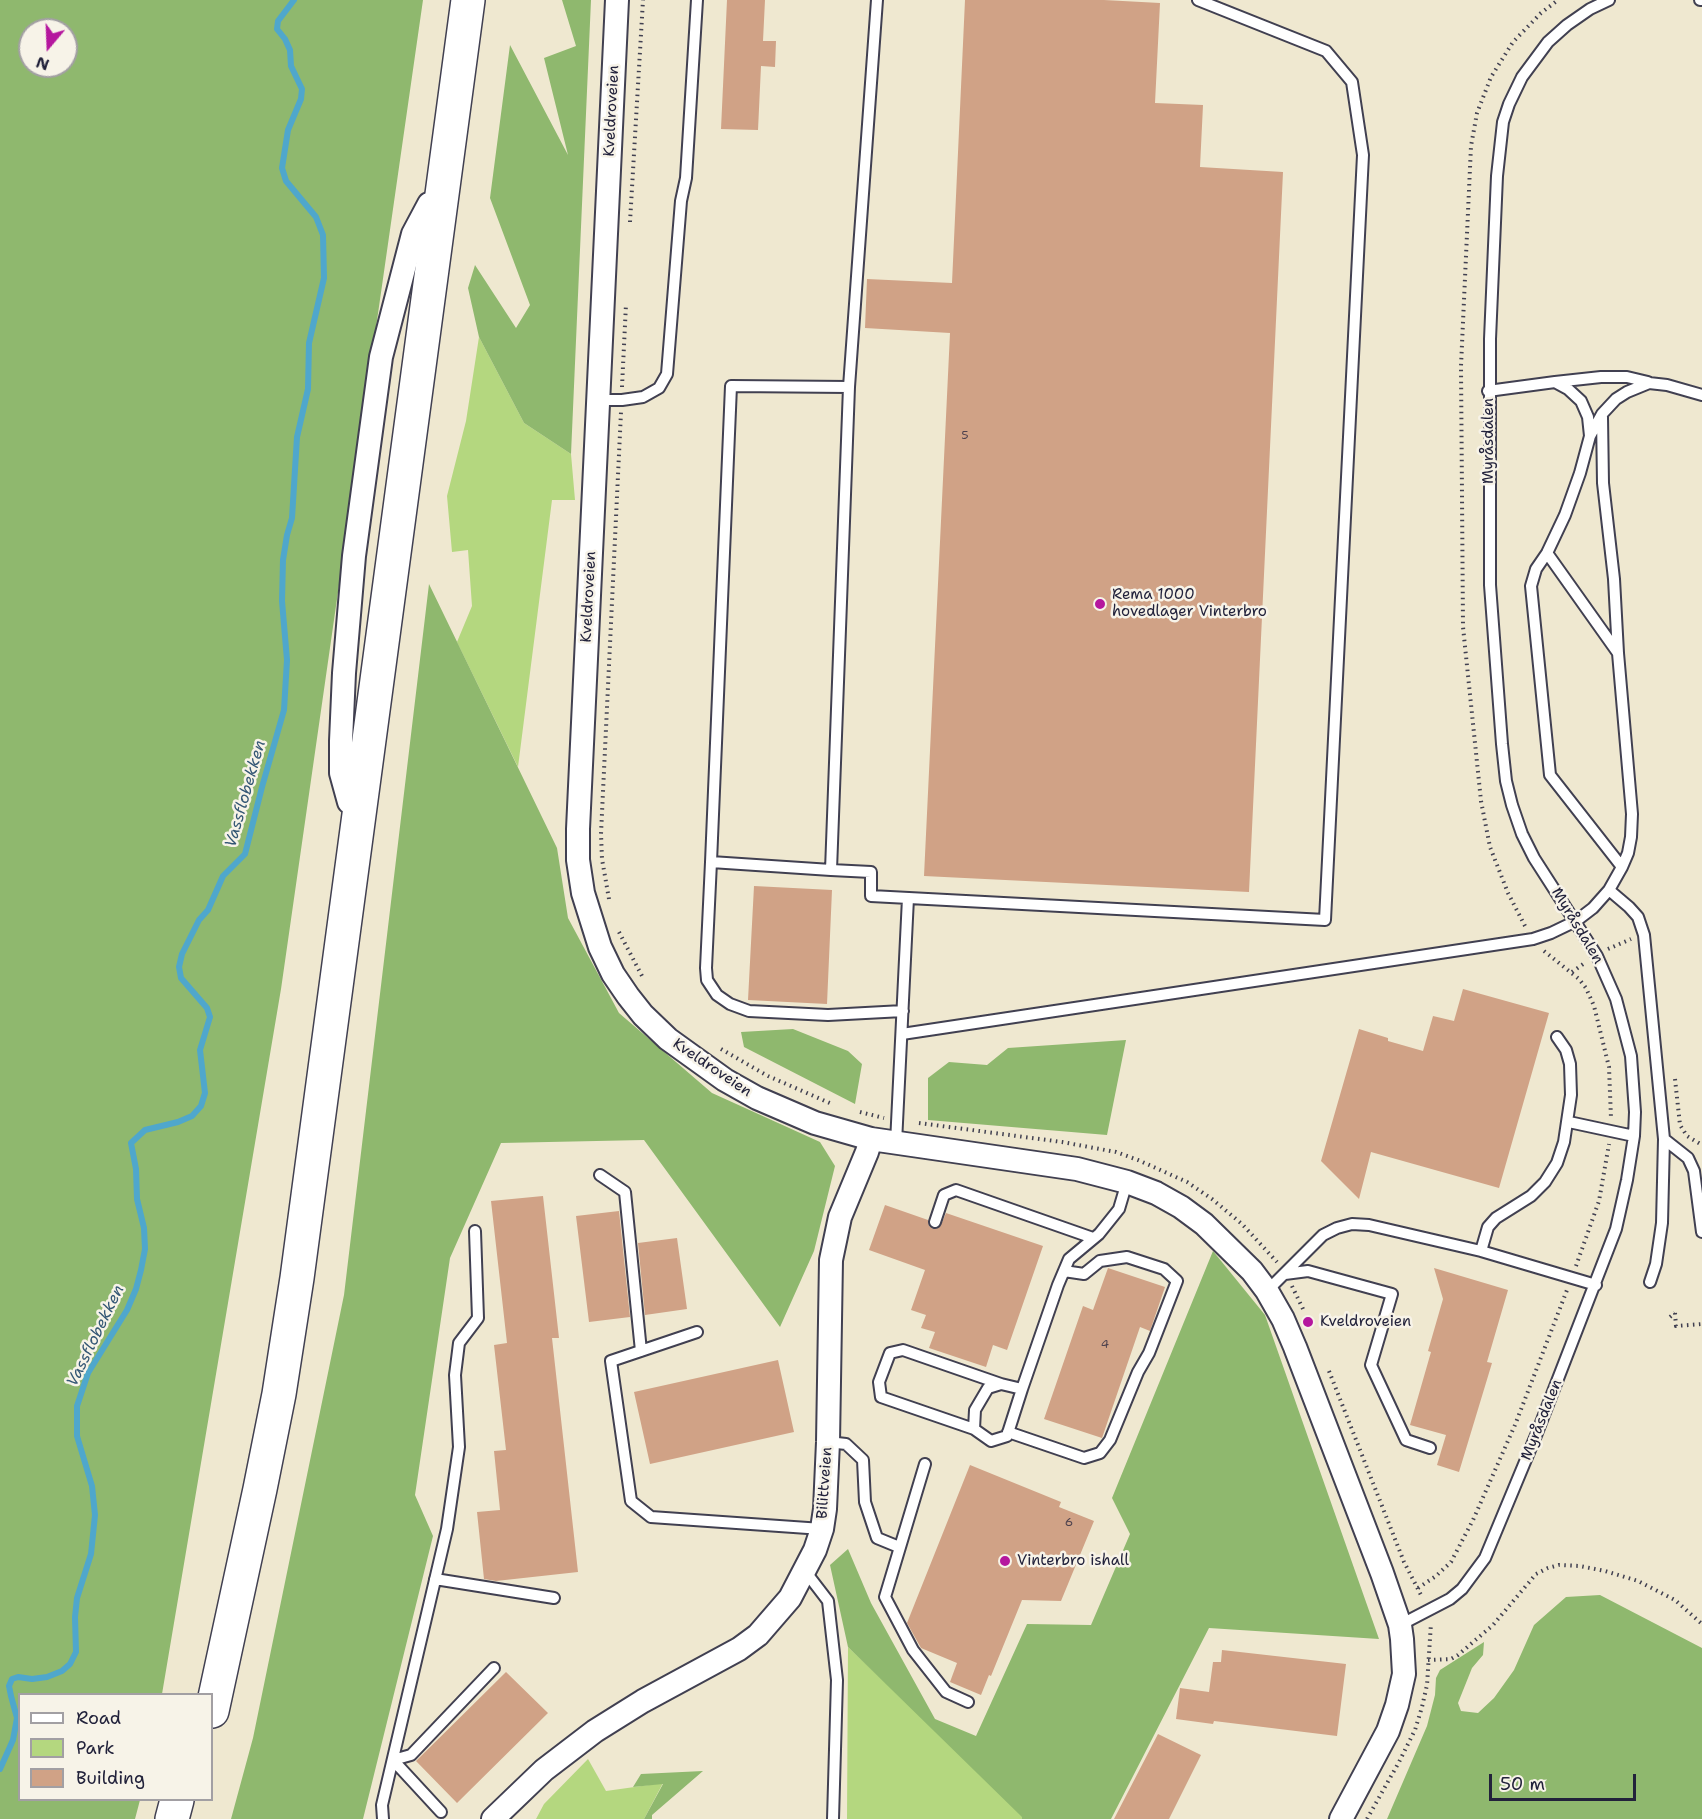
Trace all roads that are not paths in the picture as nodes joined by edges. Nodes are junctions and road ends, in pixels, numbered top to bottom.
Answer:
1 (455, 0) edge
2 (468, 0) edge
3 (617, 0) edge
4 (698, 0) edge
5 (877, 0) edge
6 (1198, 0) edge
7 (1609, 0) edge
8 (1555, 382) junction
9 (1649, 382) junction
10 (849, 387) junction
11 (1488, 391) junction
12 (1702, 395) edge
13 (598, 400) junction
14 (1602, 414) junction
15 (1590, 436) junction
16 (1547, 553) junction
17 (1618, 653) junction
18 (711, 862) junction
19 (1622, 867) junction
20 (831, 870) junction
21 (1609, 890) junction
22 (908, 898) junction
23 (1576, 921) junction
24 (903, 1011) junction
25 (902, 1034) junction
26 (1557, 1036) dead end
27 (1569, 1122) junction
28 (1634, 1136) junction
29 (871, 1139) junction
30 (1664, 1139) junction
31 (896, 1143) junction
32 (600, 1174) dead end
33 (1127, 1182) junction
34 (935, 1222) dead end
35 (475, 1231) dead end
36 (1702, 1232) edge
37 (1093, 1239) junction
38 (1481, 1251) junction
39 (1064, 1271) junction
40 (1285, 1274) junction
41 (1650, 1282) dead end
42 (1596, 1285) junction
43 (1267, 1292) junction
44 (697, 1332) dead end
45 (641, 1351) junction
46 (1001, 1384) junction
47 (1022, 1389) junction
48 (974, 1429) junction
49 (1008, 1432) junction
50 (828, 1442) junction
51 (1430, 1448) dead end
52 (925, 1464) dead end
53 (822, 1529) junction
54 (899, 1547) junction
55 (805, 1571) junction
56 (435, 1579) junction
57 (554, 1598) dead end
58 (1400, 1624) junction
59 (494, 1668) dead end
60 (201, 1693) edge
61 (968, 1702) dead end
62 (213, 1706) edge
63 (393, 1760) junction
64 (177, 1801) edge
65 (191, 1801) edge
66 (441, 1812) dead end
67 (172, 1819) edge
68 (186, 1819) edge
69 (383, 1819) edge
70 (493, 1819) edge
71 (833, 1819) edge
72 (1341, 1819) edge

1 - 60 highway
2 - 62 highway
3 - 13 street, Kveldroveien
4 - 13 lane
5 - 10 lane
6 - 22 lane
7 - 11 lane, Myråsdalen
8 - 9 lane
8 - 11 lane
8 - 15 lane
9 - 12 lane
9 - 14 lane
10 - 18 lane
10 - 20 lane
11 - 23 lane, Myråsdalen
13 - 29 street, Kveldroveien
14 - 15 lane
14 - 17 lane
15 - 16 lane
16 - 17 lane
16 - 19 lane
17 - 19 lane
18 - 20 lane
18 - 24 lane
19 - 21 lane
20 - 22 lane
21 - 23 lane
21 - 30 lane
22 - 24 lane
23 - 25 lane
23 - 28 lane, Myråsdalen
24 - 25 lane
25 - 31 lane
26 - 27 lane
27 - 28 lane
27 - 38 lane
28 - 42 lane, Myråsdalen
29 - 31 street, Kveldroveien
29 - 50 street, Bilittveien
30 - 36 lane
30 - 41 lane
31 - 33 street, Kveldroveien
32 - 45 lane
33 - 37 lane
33 - 43 street, Kveldroveien
34 - 37 lane
35 - 56 lane
37 - 39 lane
38 - 40 lane
38 - 42 lane
39 - 47 lane
39 - 49 lane
40 - 43 lane
40 - 51 lane
42 - 58 lane, Myråsdalen
43 - 58 street, Kveldroveien
44 - 45 lane
45 - 53 lane
46 - 47 lane
46 - 48 lane
46 - 48 lane
47 - 49 lane
48 - 49 lane
50 - 53 street, Bilittveien
50 - 54 lane
52 - 54 lane
53 - 55 street, Bilittveien
54 - 61 lane
55 - 70 street, Bilittveien
55 - 71 lane
56 - 57 lane
56 - 63 lane
58 - 72 street
59 - 63 lane
63 - 66 lane
63 - 69 lane
64 - 67 highway
65 - 68 highway

